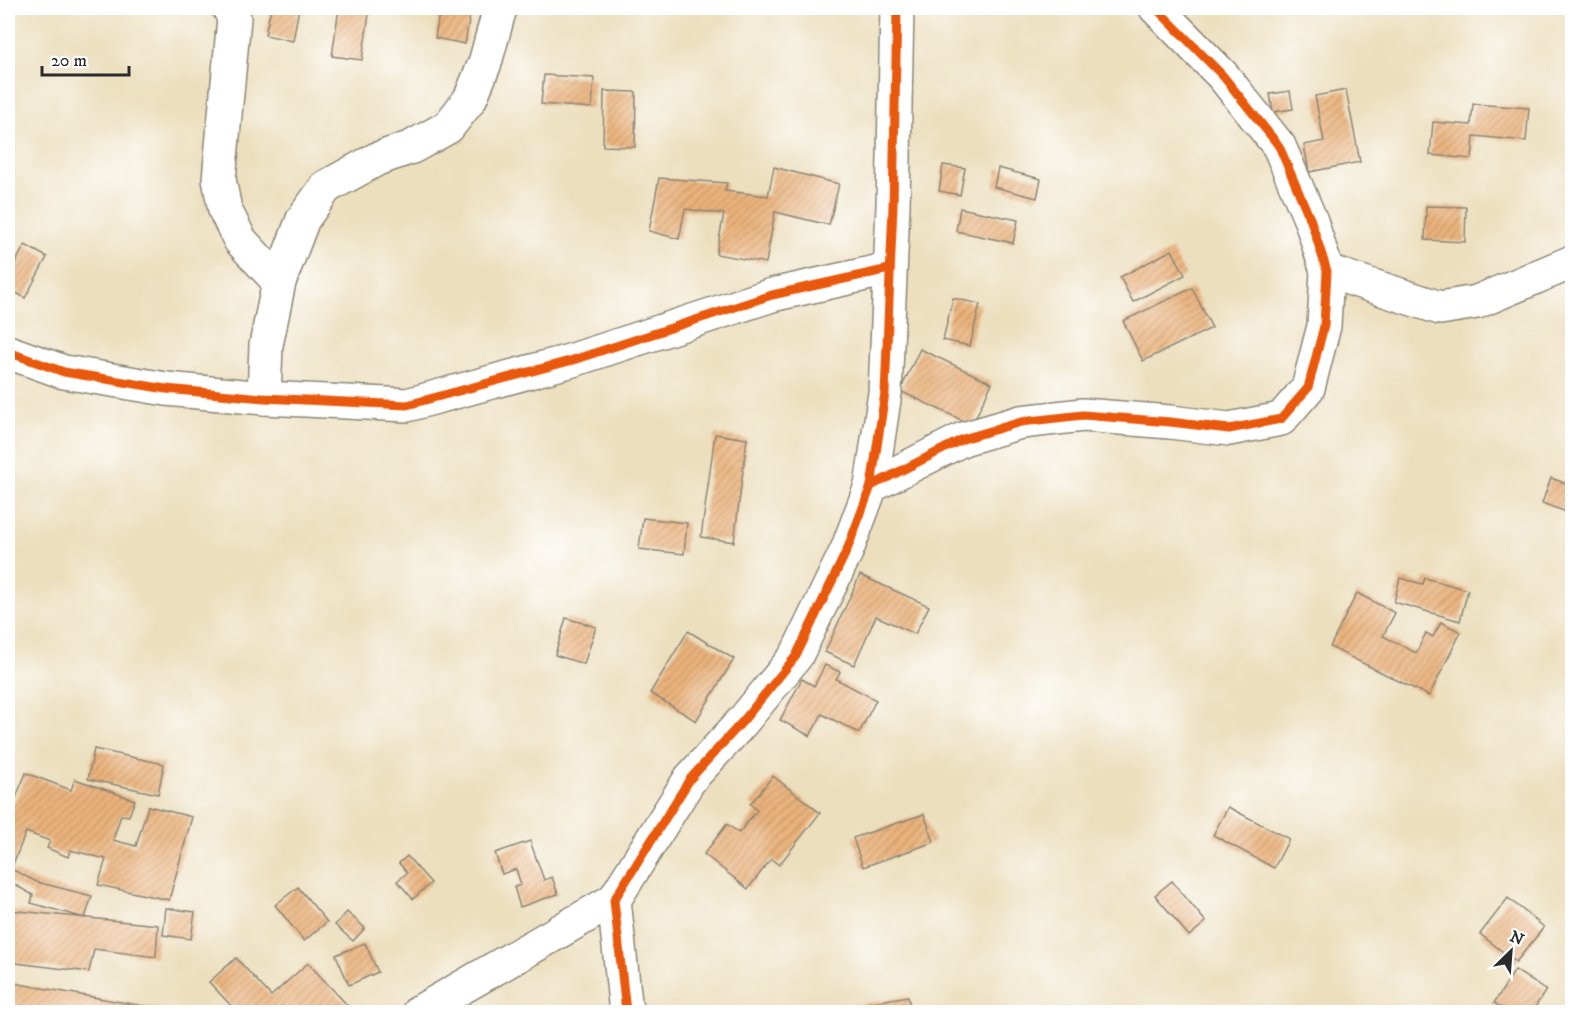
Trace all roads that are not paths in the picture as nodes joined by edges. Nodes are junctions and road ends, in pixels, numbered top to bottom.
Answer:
1 (229, 8) edge
2 (500, 8) edge
3 (897, 8) edge
4 (1156, 8) edge
5 (1572, 262) edge
6 (889, 269) junction
7 (1327, 271) junction
8 (279, 282) junction
9 (8, 352) edge
10 (264, 398) junction
11 (871, 486) junction
12 (614, 900) junction
13 (418, 1012) edge
14 (626, 1012) edge

1 - 8 street
2 - 8 street
3 - 6 street
4 - 7 street
5 - 7 street
6 - 10 street
6 - 11 street
7 - 11 street
8 - 10 street
9 - 10 street
11 - 12 street
12 - 13 street
12 - 14 street

